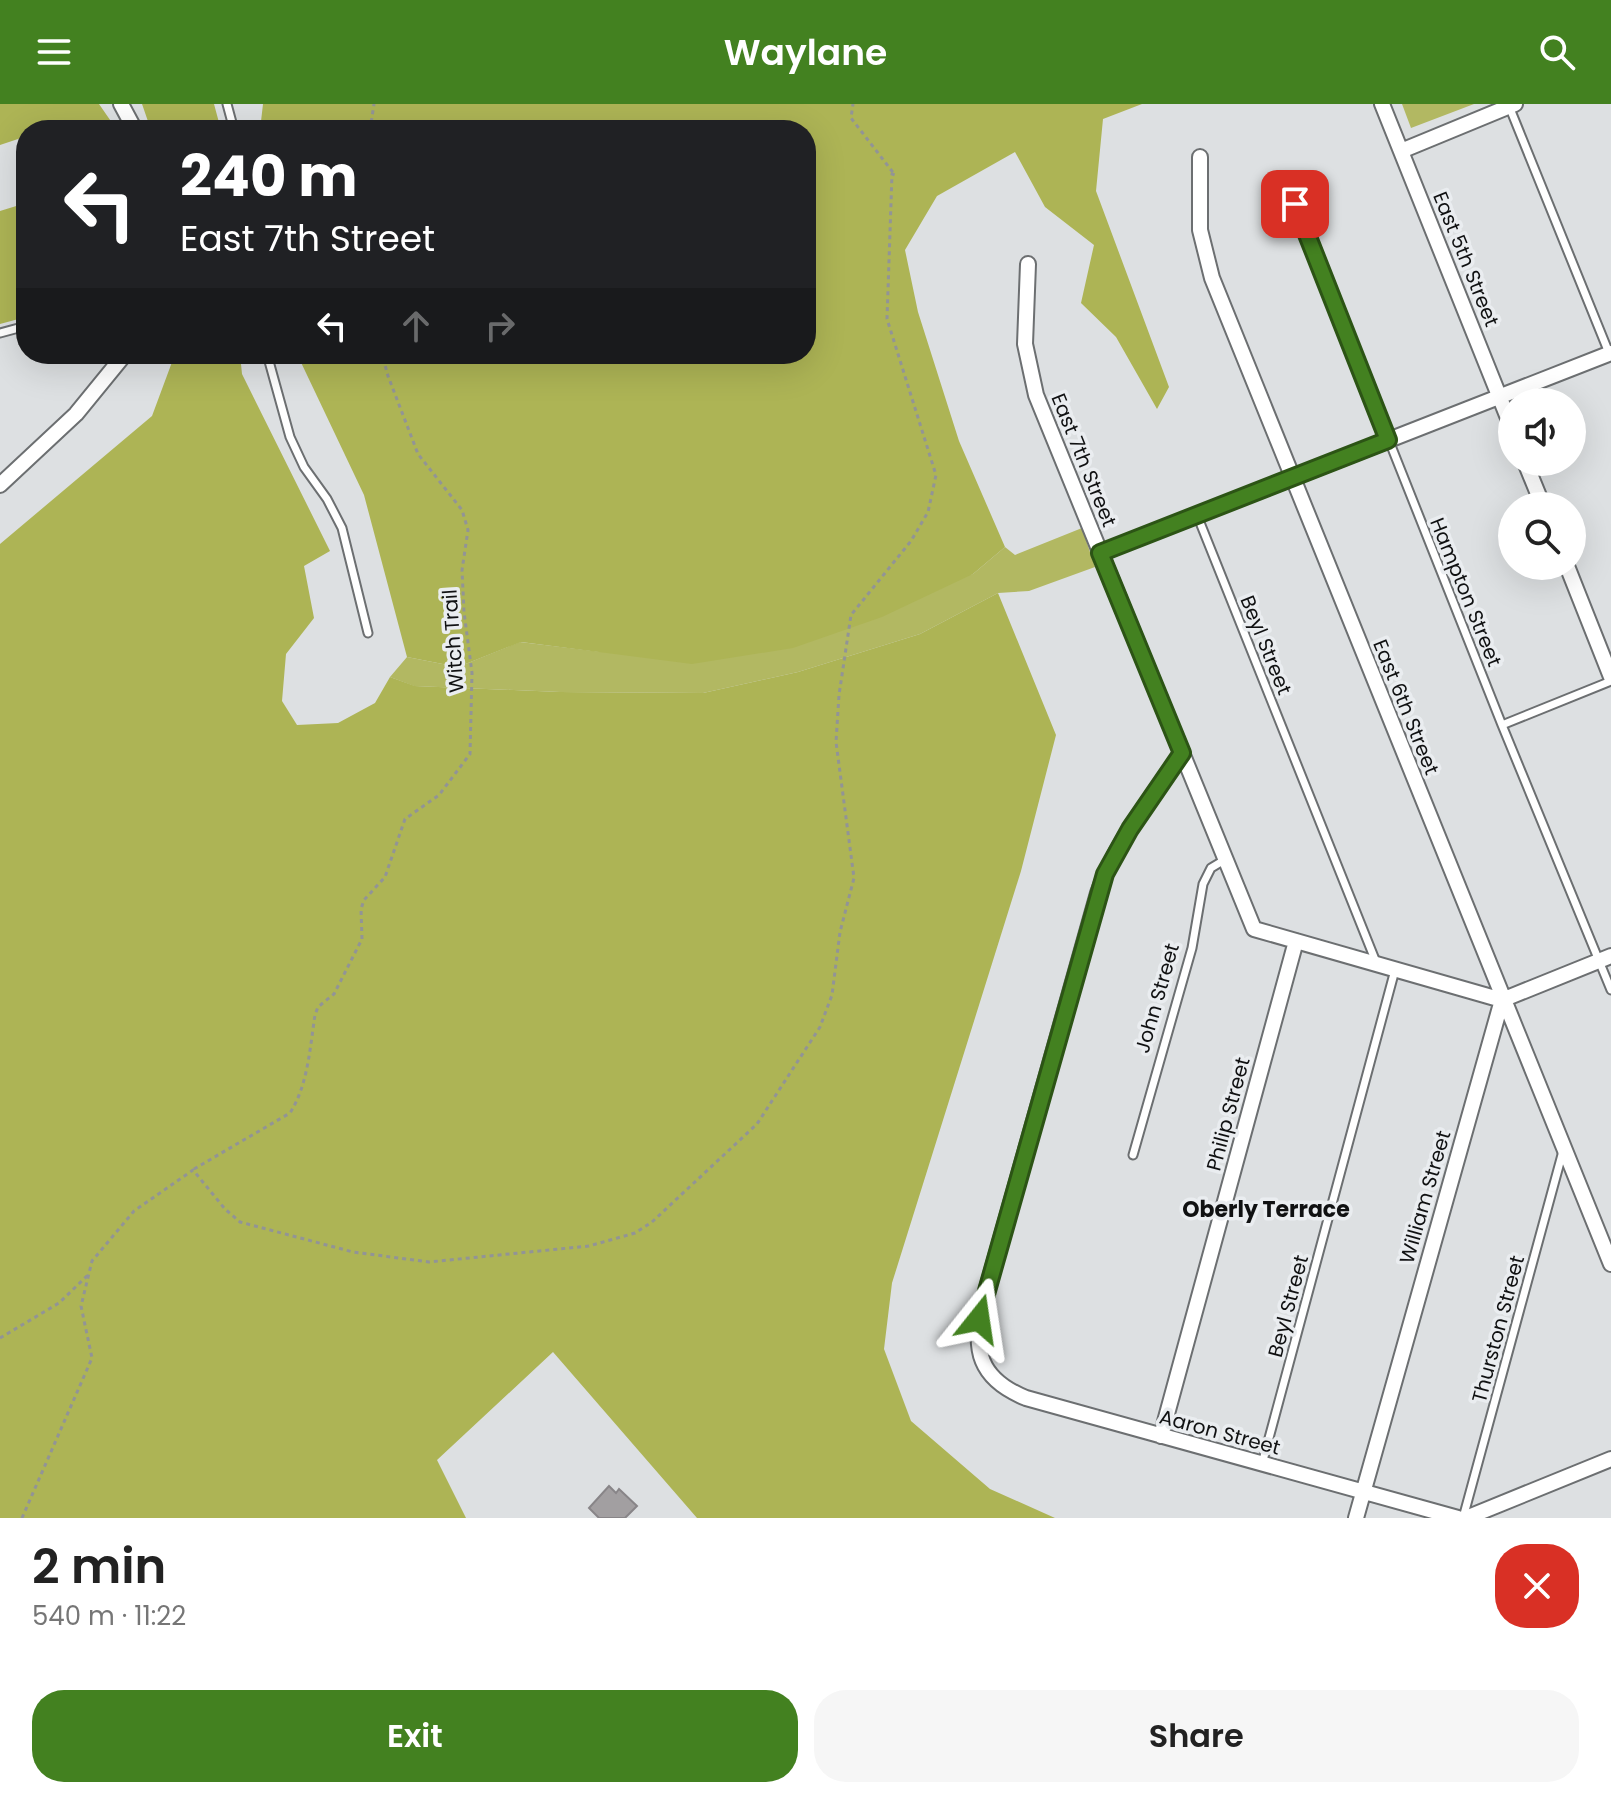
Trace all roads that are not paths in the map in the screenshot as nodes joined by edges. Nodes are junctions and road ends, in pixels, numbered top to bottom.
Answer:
1 (1382, 104) edge
2 (1512, 105) edge
3 (1401, 151) junction
4 (1200, 157) dead end
5 (1295, 204) dead end
6 (1028, 264) dead end
7 (1610, 355) edge
8 (117, 364) edge
9 (270, 364) edge
10 (1523, 388) edge
11 (1498, 394) edge
12 (1498, 397) edge
13 (1388, 440) junction
14 (1292, 478) junction
15 (0, 485) edge
16 (1197, 515) junction
17 (1100, 553) junction
18 (1572, 580) edge
19 (368, 633) dead end
20 (1611, 679) edge
21 (1502, 725) junction
22 (1182, 753) junction
23 (1226, 859) junction
24 (1296, 941) junction
25 (1605, 959) edge
26 (1377, 965) junction
27 (1395, 970) junction
28 (1611, 990) edge
29 (1502, 1000) junction
30 (1564, 1149) junction
31 (1133, 1155) dead end
32 (1611, 1264) edge
33 (1161, 1436) junction
34 (1611, 1459) edge
35 (1262, 1464) junction
36 (1363, 1492) junction
37 (1356, 1518) edge
38 (1462, 1518) edge

1 - 3 street, East 5th Street
2 - 3 street
2 - 7 lane
3 - 11 street, East 5th Street
4 - 14 street, East 6th Street
5 - 13 lane, Hampton Street
6 - 17 street, East 7th Street
7 - 10 street
8 - 15 street
9 - 19 lane
12 - 13 street
13 - 14 street
13 - 21 lane, Hampton Street
14 - 16 street
14 - 29 street, East 6th Street
16 - 17 street
16 - 26 lane, Beyl Street
17 - 22 street, East 7th Street
18 - 20 street
20 - 21 lane
21 - 25 lane, Hampton Street
22 - 23 street, East 7th Street
22 - 33 street, Aaron Street
23 - 24 street, East 7th Street
23 - 31 lane, John Street
24 - 26 street
24 - 33 street, Philip Street
25 - 28 lane, Hampton Street
25 - 29 street
26 - 27 street
27 - 29 street
27 - 35 lane, Beyl Street
29 - 30 street, East 6th Street
29 - 36 street, William Street
30 - 32 street, East 6th Street
30 - 38 lane, Thurston Street
33 - 35 street, Aaron Street
34 - 38 street
35 - 36 street, Aaron Street
36 - 37 street, William Street
36 - 38 street, Aaron Street

